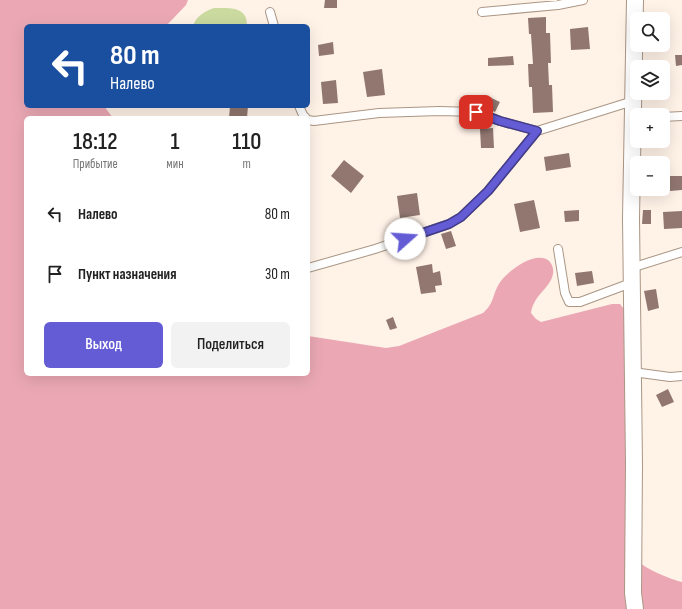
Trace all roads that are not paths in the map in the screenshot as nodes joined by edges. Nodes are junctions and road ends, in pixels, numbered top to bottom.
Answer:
1 (583, 0) edge
2 (635, 0) edge
3 (270, 12) dead end
4 (482, 12) dead end
5 (273, 24) edge
6 (633, 101) junction
7 (634, 108) edge
8 (682, 116) edge
9 (670, 117) edge
10 (310, 120) edge
11 (537, 131) junction
12 (633, 148) edge
13 (558, 249) dead end
14 (682, 252) edge
15 (310, 267) edge
16 (631, 275) junction
17 (633, 372) junction
18 (682, 376) edge
19 (635, 609) edge

1 - 4 lane
2 - 6 street
3 - 5 lane
6 - 7 street
6 - 11 lane
8 - 9 lane
10 - 11 lane
11 - 15 lane
12 - 16 street
13 - 16 lane
14 - 16 lane
16 - 17 street
17 - 18 lane
17 - 19 street

